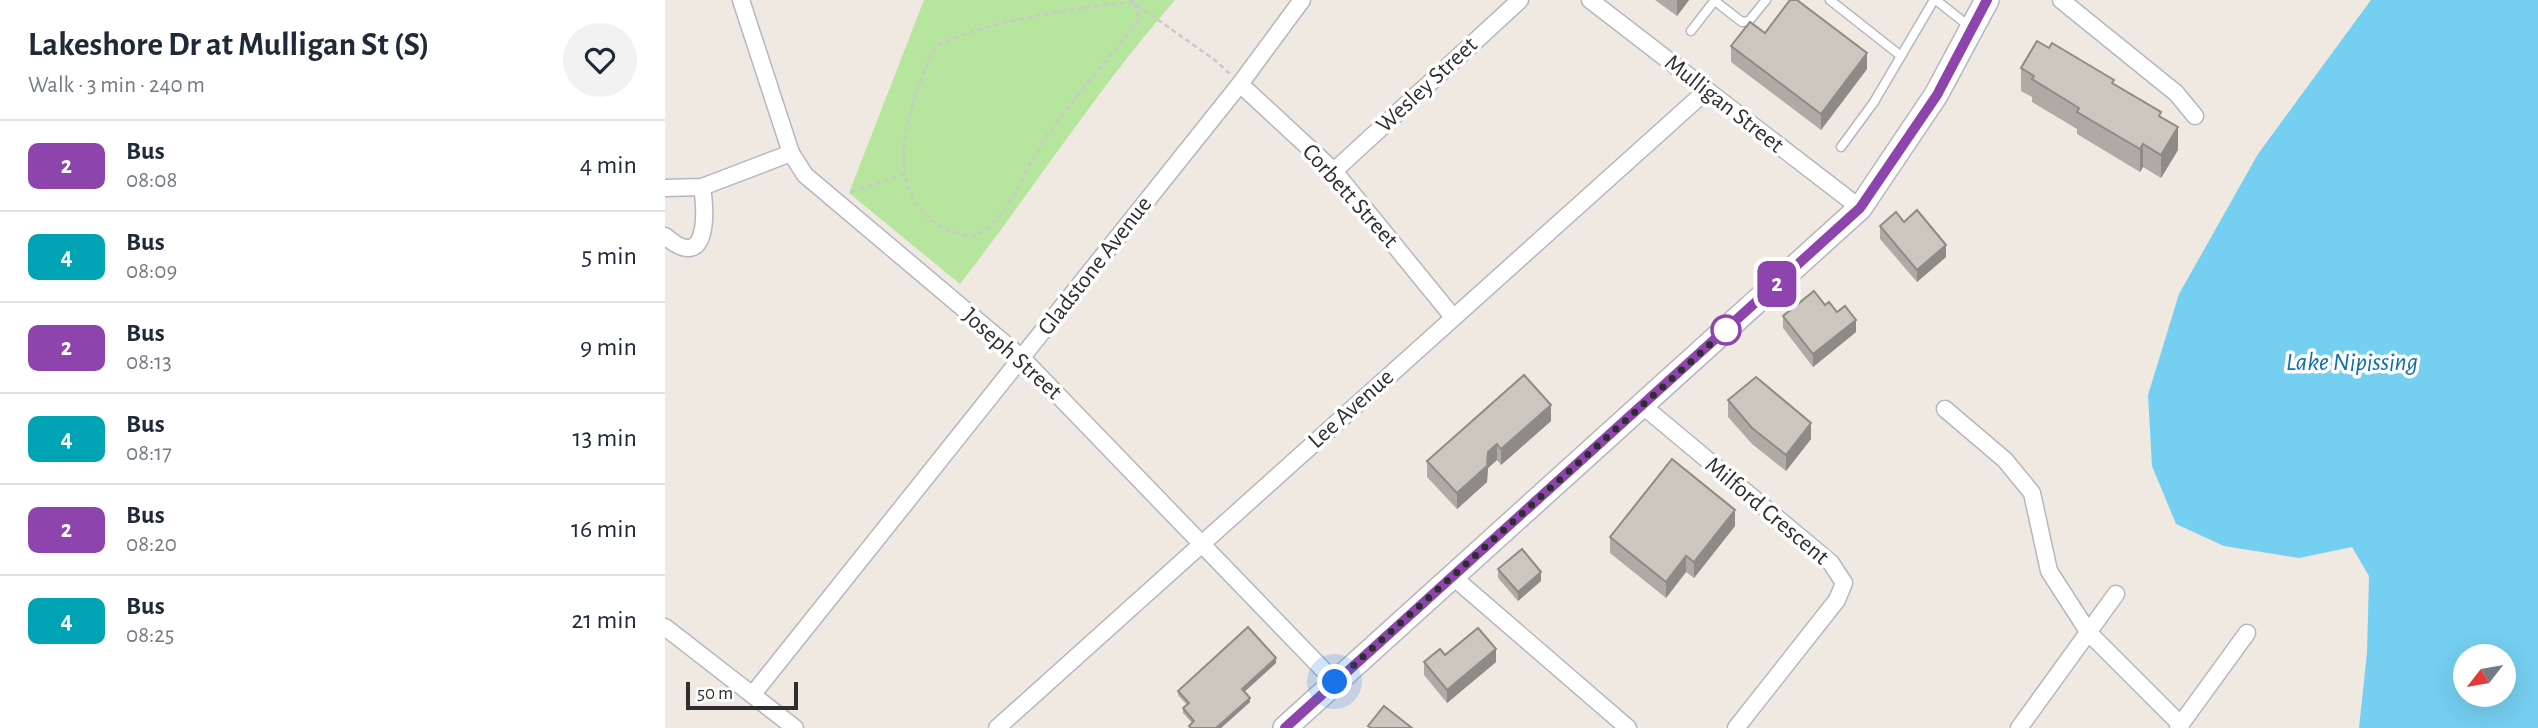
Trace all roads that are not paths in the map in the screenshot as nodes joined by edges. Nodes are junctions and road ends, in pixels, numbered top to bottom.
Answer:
1 (741, 0) edge
2 (1302, 0) edge
3 (1520, 0) edge
4 (1590, 0) edge
5 (1715, 0) edge
6 (1766, 0) edge
7 (1830, 0) edge
8 (1935, 0) edge
9 (1987, 0) edge
10 (2061, 0) edge
11 (1972, 29) junction
12 (1691, 31) dead end
13 (1901, 56) junction
14 (1240, 83) junction
15 (1706, 91) junction
16 (2195, 116) dead end
17 (1841, 147) dead end
18 (791, 153) junction
19 (1334, 171) junction
20 (702, 187) junction
21 (665, 188) edge
22 (1860, 208) junction
23 (665, 236) edge
24 (1453, 317) junction
25 (1022, 358) junction
26 (1643, 406) junction
27 (1945, 409) dead end
28 (1201, 544) junction
29 (1452, 576) junction
30 (2116, 594) dead end
31 (665, 627) edge
32 (2089, 633) junction
33 (2247, 634) dead end
34 (1335, 682) junction
35 (753, 694) junction
36 (2180, 727) edge
37 (795, 728) edge
38 (997, 728) edge
39 (1285, 728) edge
40 (1628, 728) edge
41 (1736, 728) edge
42 (2019, 728) edge

1 - 18 street, Joseph Street
2 - 14 street, Gladstone Avenue
3 - 19 street, Wesley Street
4 - 15 street, Mulligan Street
5 - 6 lane
5 - 12 lane
7 - 13 lane
8 - 11 lane
8 - 13 lane
9 - 11 main road
10 - 16 street
11 - 22 main road
13 - 17 lane
14 - 19 street, Corbett Street
14 - 25 street, Gladstone Avenue
15 - 22 street, Mulligan Street
15 - 24 street, Lee Avenue
18 - 20 street
18 - 25 street, Joseph Street
19 - 24 street, Corbett Street
20 - 21 street
20 - 23 street
22 - 26 main road
24 - 28 street, Lee Avenue
25 - 28 street, Joseph Street
25 - 35 street, Gladstone Avenue
26 - 29 main road
26 - 41 street, Milford Crescent
27 - 32 street
28 - 34 street, Joseph Street
28 - 38 street, Lee Avenue
29 - 34 main road
29 - 40 street
30 - 32 street
31 - 35 street
32 - 36 street
32 - 42 street
33 - 36 street
34 - 39 main road
35 - 37 street

